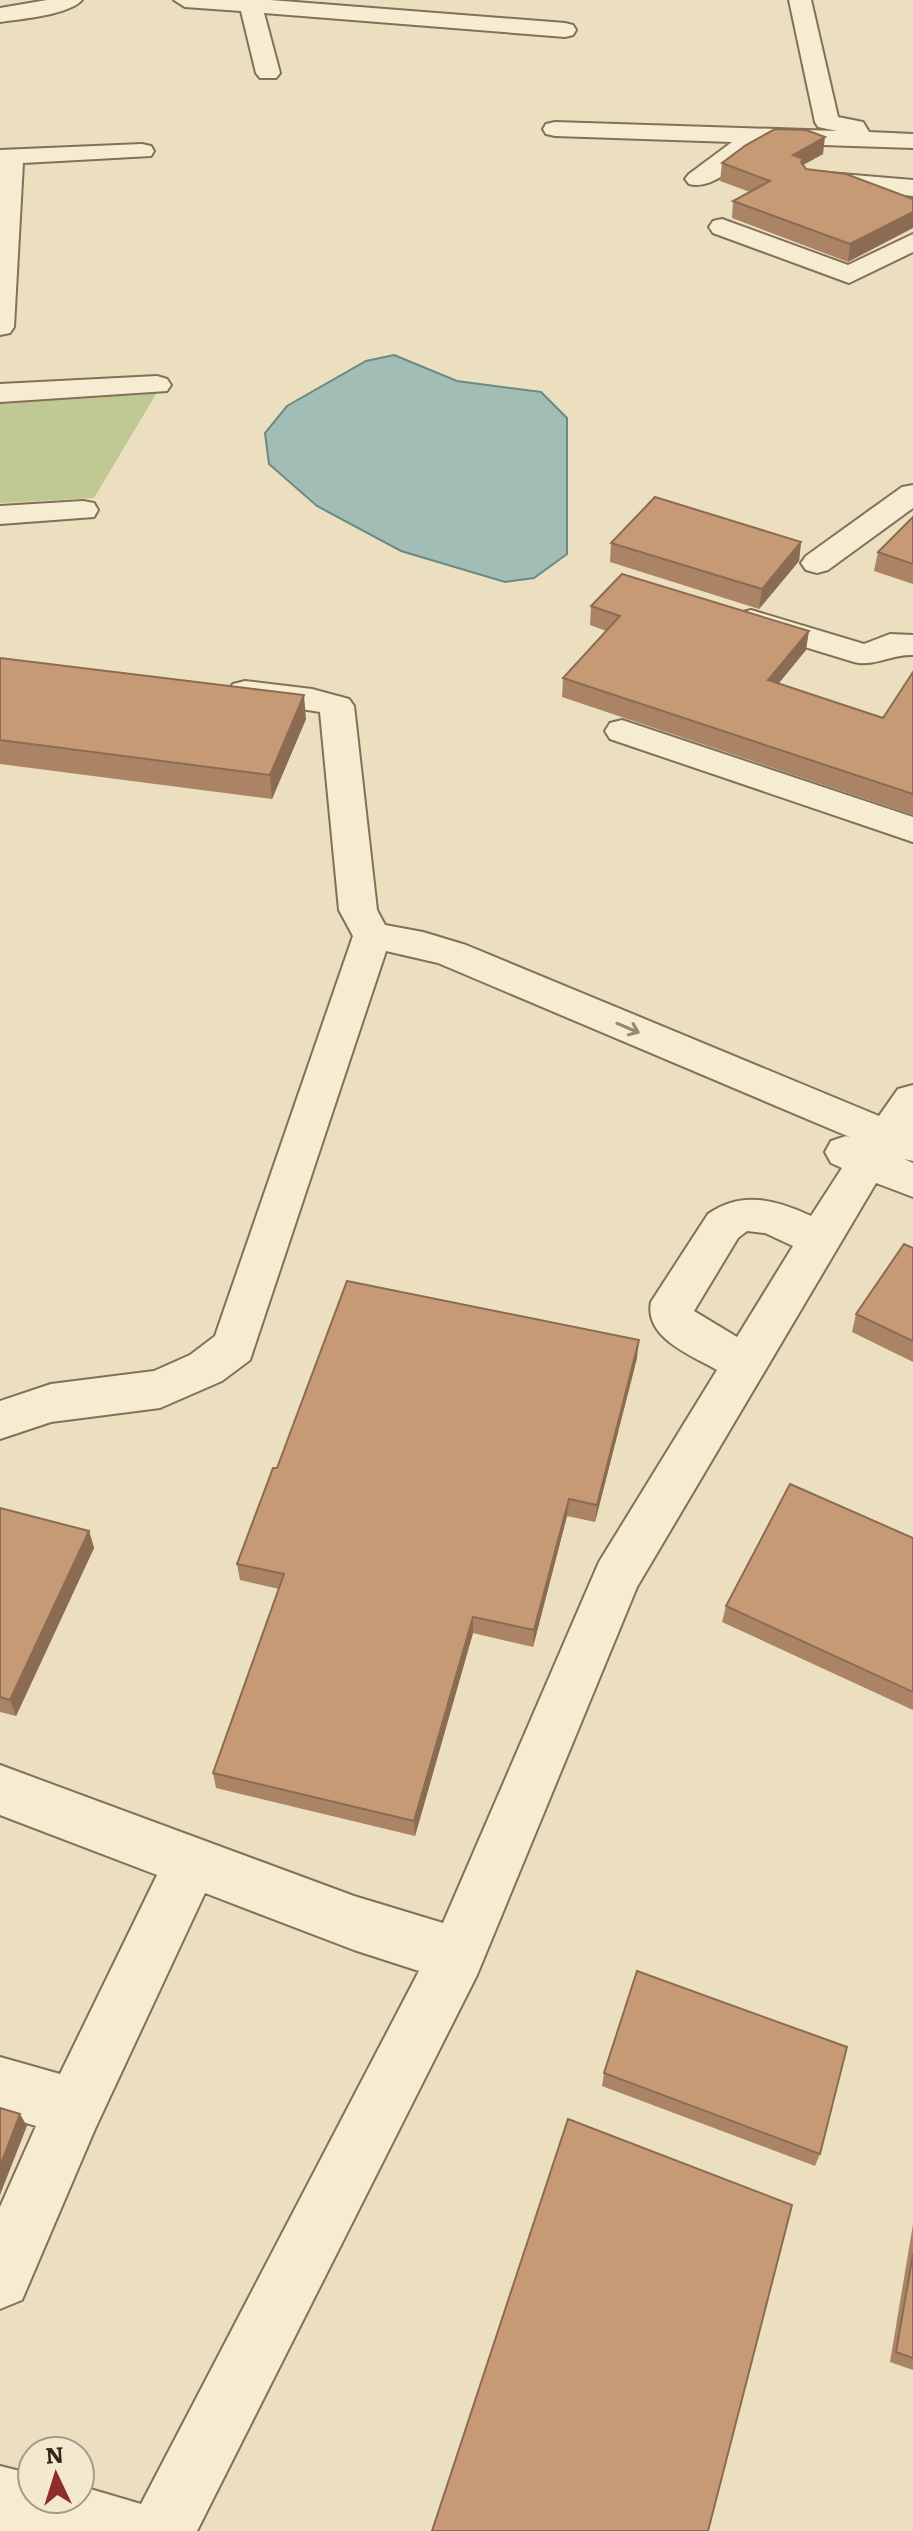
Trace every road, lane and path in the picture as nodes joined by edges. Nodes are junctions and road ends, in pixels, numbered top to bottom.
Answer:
1 (71, 0) edge
2 (185, 0) edge
3 (800, 0) edge
4 (251, 5) junction
5 (0, 15) edge
6 (565, 30) dead end
7 (268, 73) dead end
8 (555, 129) dead end
9 (752, 136) junction
10 (861, 139) junction
11 (913, 141) edge
12 (142, 151) dead end
13 (6, 157) edge
14 (698, 179) dead end
15 (815, 180) edge
16 (913, 188) edge
17 (722, 227) dead end
18 (913, 242) edge
19 (0, 327) edge
20 (157, 385) dead end
21 (0, 393) edge
22 (913, 494) edge
23 (83, 510) dead end
24 (0, 515) edge
25 (817, 563) dead end
26 (717, 609) edge
27 (913, 645) edge
28 (218, 687) edge
29 (622, 731) dead end
30 (913, 830) edge
31 (372, 936) junction
32 (913, 1100) edge
33 (895, 1156) edge
34 (820, 1239) junction
35 (745, 1364) junction
36 (0, 1420) edge
37 (0, 1790) edge
38 (191, 1863) junction
39 (457, 1955) junction
40 (0, 2086) edge
41 (74, 2108) junction
42 (0, 2278) edge
43 (0, 2499) edge
44 (127, 2531) edge
45 (162, 2531) edge

1 - 5 street
2 - 4 street
3 - 10 street
4 - 6 street
4 - 7 street
8 - 9 street
9 - 10 street
9 - 14 street
10 - 11 street
12 - 13 street
13 - 19 street
15 - 16 street
17 - 18 street
20 - 21 street
22 - 25 street
23 - 24 street
26 - 27 street
28 - 31 street
29 - 30 street
31 - 33 street
31 - 36 street
32 - 33 street
33 - 34 street
34 - 35 street
34 - 35 street
35 - 39 street
37 - 38 street
38 - 39 street
38 - 41 street
39 - 45 street
40 - 41 street
41 - 42 street
43 - 44 street

